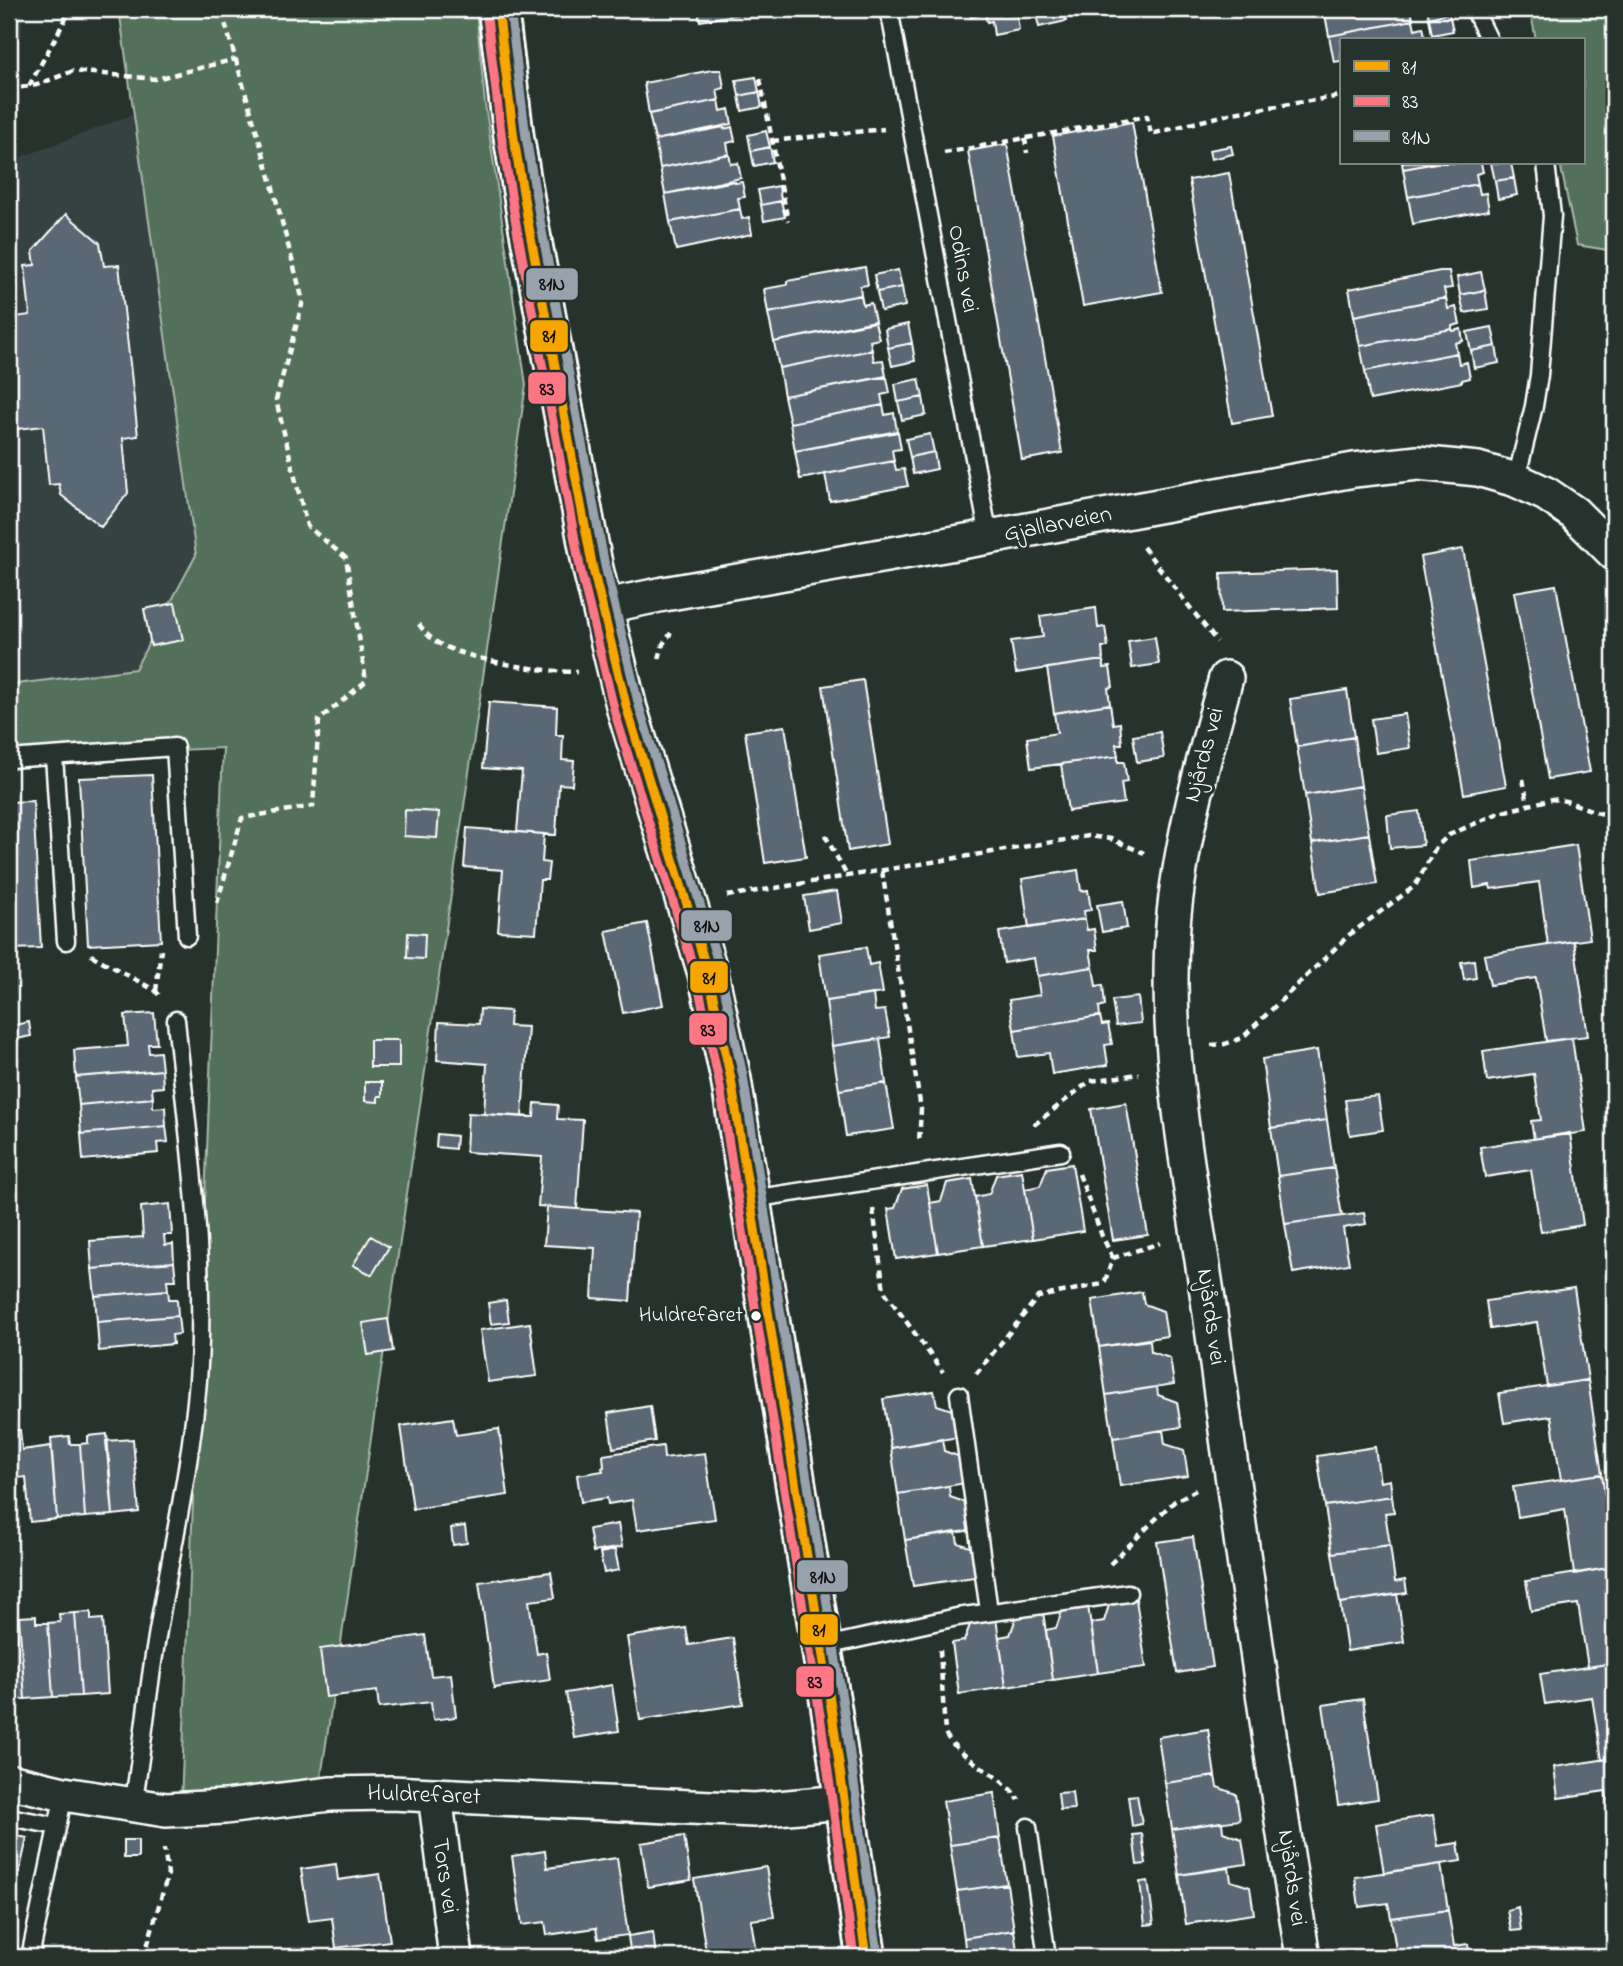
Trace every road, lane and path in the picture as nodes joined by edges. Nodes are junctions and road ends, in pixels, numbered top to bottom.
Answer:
1 (71, 9) edge
2 (221, 9) edge
3 (498, 9) edge
4 (889, 9) edge
5 (1474, 9) edge
6 (1488, 38) edge
7 (236, 59) junction
8 (760, 79) dead end
9 (28, 86) junction
10 (9, 89) edge
11 (1340, 96) edge
12 (912, 126) junction
13 (1025, 138) junction
14 (772, 141) junction
15 (918, 153) junction
16 (1027, 153) dead end
17 (1546, 164) edge
18 (788, 221) dead end
19 (1516, 480) junction
20 (989, 537) junction
21 (1138, 537) dead end
22 (1614, 553) edge
23 (601, 607) junction
24 (419, 624) dead end
25 (578, 672) dead end
26 (1226, 678) joint
27 (54, 756) junction
28 (9, 759) edge
29 (1523, 779) dead end
30 (1528, 804) junction
31 (1614, 815) edge
32 (825, 835) dead end
33 (1181, 866) junction
34 (883, 871) junction
35 (847, 876) junction
36 (726, 897) dead end
37 (217, 903) dead end
38 (187, 936) dead end
39 (66, 941) joint
40 (176, 1020) joint
41 (1176, 1058) junction
42 (1062, 1152) joint
43 (995, 1161) junction
44 (913, 1173) junction
45 (870, 1180) junction
46 (752, 1199) junction
47 (1199, 1237) junction
48 (1113, 1258) junction
49 (959, 1395) junction
50 (1232, 1475) junction
51 (1128, 1593) dead end
52 (1079, 1600) junction
53 (989, 1611) junction
54 (936, 1622) junction
55 (821, 1647) junction
56 (9, 1781) edge
57 (435, 1795) junction
58 (843, 1802) junction
59 (133, 1806) junction
60 (60, 1810) junction
61 (166, 1810) junction
62 (9, 1816) edge
63 (1028, 1827) joint
64 (30, 1957) edge
65 (144, 1957) edge
66 (456, 1957) edge
67 (866, 1957) edge
68 (1047, 1957) edge
69 (1303, 1957) edge

1 - 9 path
2 - 7 path
3 - 23 street
4 - 12 lane, Odins vei
5 - 6 lane
7 - 9 path
7 - 37 path
8 - 14 path
9 - 10 path
11 - 13 path
12 - 14 path
12 - 15 lane, Odins vei
13 - 15 path
13 - 16 path
14 - 18 path
15 - 20 lane, Odins vei
17 - 19 lane
19 - 20 street, Gjallarveien
19 - 22 street, Gjallarveien
20 - 23 street, Gjallarveien
21 - 26 path
23 - 46 street
24 - 25 path
26 - 33 street, Njårds vei
27 - 28 lane
27 - 38 lane
27 - 39 lane
29 - 30 path
30 - 31 path
30 - 41 path
32 - 35 path
33 - 34 path
33 - 41 street, Njårds vei
34 - 35 path
34 - 44 path
35 - 36 path
39 - 40 path
40 - 59 lane
41 - 43 path
41 - 47 street, Njårds vei
42 - 43 lane
42 - 48 path
43 - 44 lane
44 - 45 lane
45 - 46 lane
45 - 49 path
46 - 55 street
47 - 48 path
47 - 50 street, Njårds vei
48 - 49 path
49 - 53 lane
50 - 52 path
50 - 69 street, Njårds vei
51 - 52 lane
52 - 53 lane
53 - 54 lane
54 - 55 lane
54 - 63 path
55 - 58 street
56 - 60 street, Huldrefaret
57 - 58 street, Huldrefaret
57 - 61 street, Huldrefaret
57 - 66 street, Tors vei
58 - 67 street
59 - 60 street, Huldrefaret
59 - 61 street, Huldrefaret
60 - 62 lane
60 - 64 lane
61 - 65 path
63 - 68 lane

